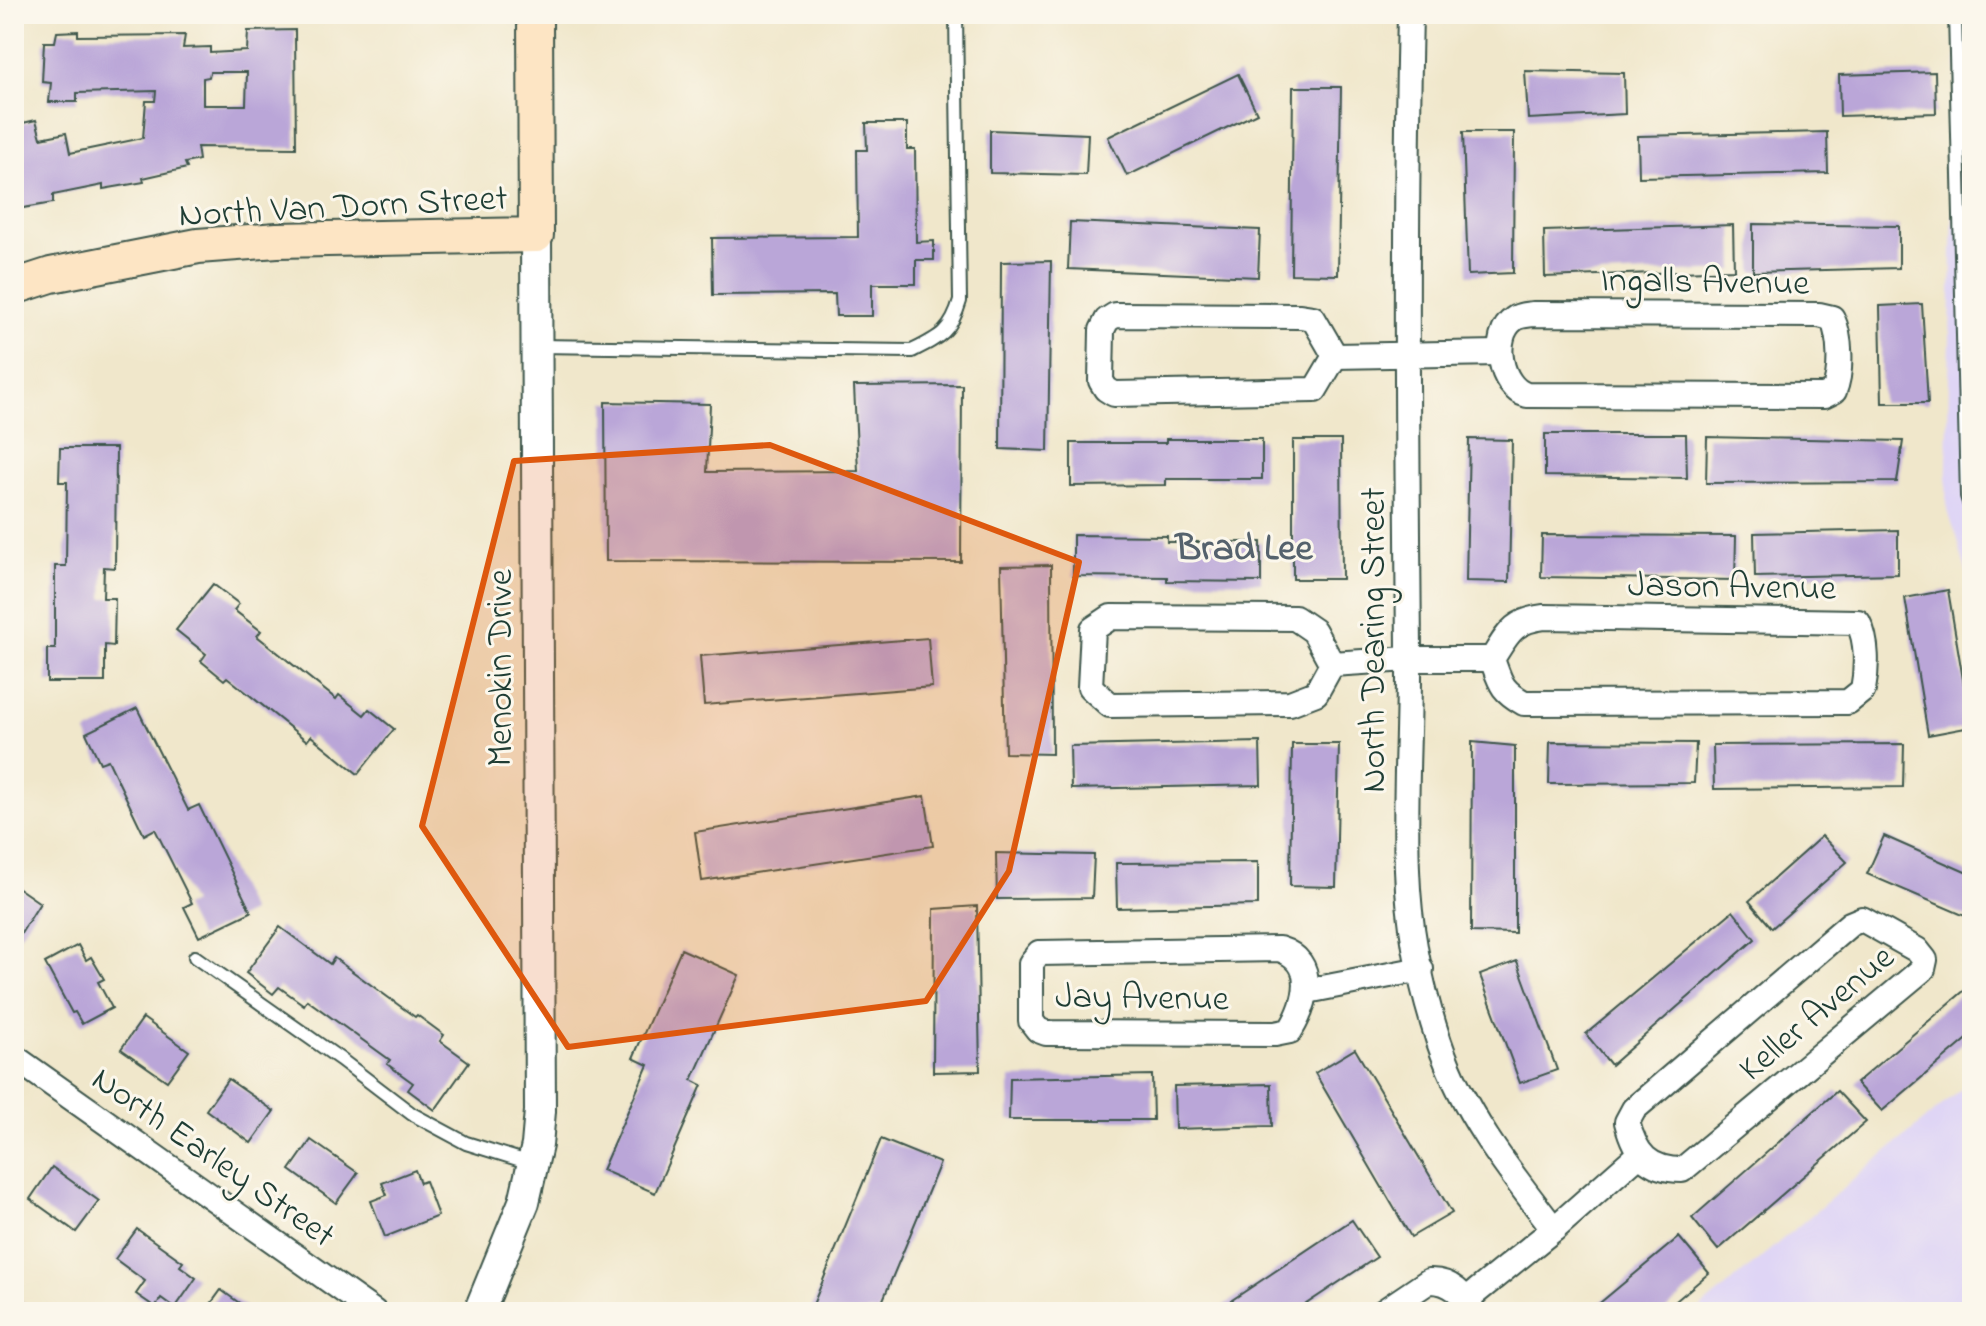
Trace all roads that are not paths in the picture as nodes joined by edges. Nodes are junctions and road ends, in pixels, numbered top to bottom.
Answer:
1 (535, 14) edge
2 (956, 14) edge
3 (1410, 14) edge
4 (1955, 14) edge
5 (536, 235) junction
6 (14, 287) edge
7 (537, 346) junction
8 (1499, 353) junction
9 (1407, 355) junction
10 (1335, 356) junction
11 (1972, 512) edge
12 (1409, 659) junction
13 (1492, 659) junction
14 (1332, 664) junction
15 (195, 957) dead end
16 (1421, 969) junction
17 (1307, 991) junction
18 (14, 1057) edge
19 (1639, 1154) junction
20 (534, 1164) junction
21 (1554, 1229) junction
22 (1470, 1306) edge
23 (374, 1312) edge
24 (479, 1312) edge
25 (1383, 1312) edge

1 - 5 main road, Menokin Drive
2 - 7 lane
3 - 9 street, North Dearing Street
4 - 11 lane
5 - 6 main road, North Van Dorn Street
5 - 7 street, Menokin Drive
7 - 20 street, Menokin Drive
8 - 8 street, Ingalls Avenue
8 - 9 street
9 - 10 street
9 - 12 street, North Dearing Street
10 - 10 street
12 - 13 street
12 - 14 street
12 - 16 street, North Dearing Street
13 - 13 street, Jason Avenue
14 - 14 street
15 - 20 lane
16 - 17 street
16 - 21 street, North Dearing Street
17 - 17 street, Jay Avenue
18 - 23 street, North Earley Street
19 - 19 street, Keller Avenue
19 - 21 street
20 - 24 street, Menokin Drive
21 - 22 street
22 - 25 street

